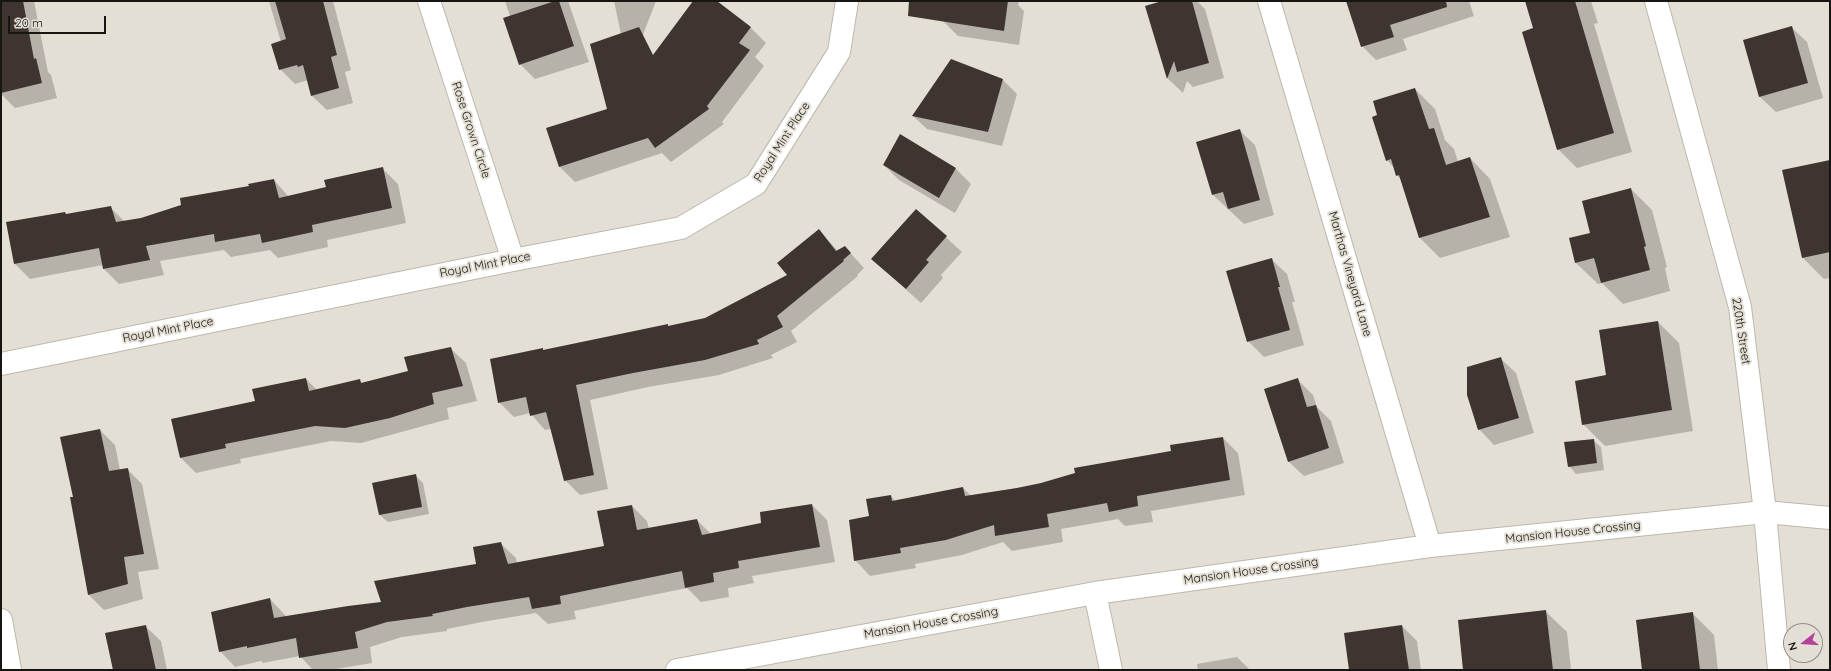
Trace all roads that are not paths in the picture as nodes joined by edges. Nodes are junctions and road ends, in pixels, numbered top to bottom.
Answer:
1 (429, 1) edge
2 (847, 1) edge
3 (1269, 1) edge
4 (1656, 1) edge
5 (512, 260) junction
6 (1, 364) edge
7 (1765, 512) junction
8 (1830, 518) edge
9 (1430, 546) junction
10 (1095, 593) junction
11 (1, 620) edge
12 (10, 670) edge
13 (677, 670) edge
14 (1111, 670) edge
15 (1779, 670) edge

1 - 5 street, Rose Grown Circle
2 - 5 street, Royal Mint Place
3 - 9 street, Marthas Vineyard Lane
4 - 7 street, 220th Street
5 - 6 street, Royal Mint Place
7 - 8 street, Mansion House Crossing
7 - 9 street, Mansion House Crossing
7 - 15 street, 220th Street
9 - 10 street, Mansion House Crossing
10 - 13 street, Mansion House Crossing
10 - 14 street
11 - 12 street

